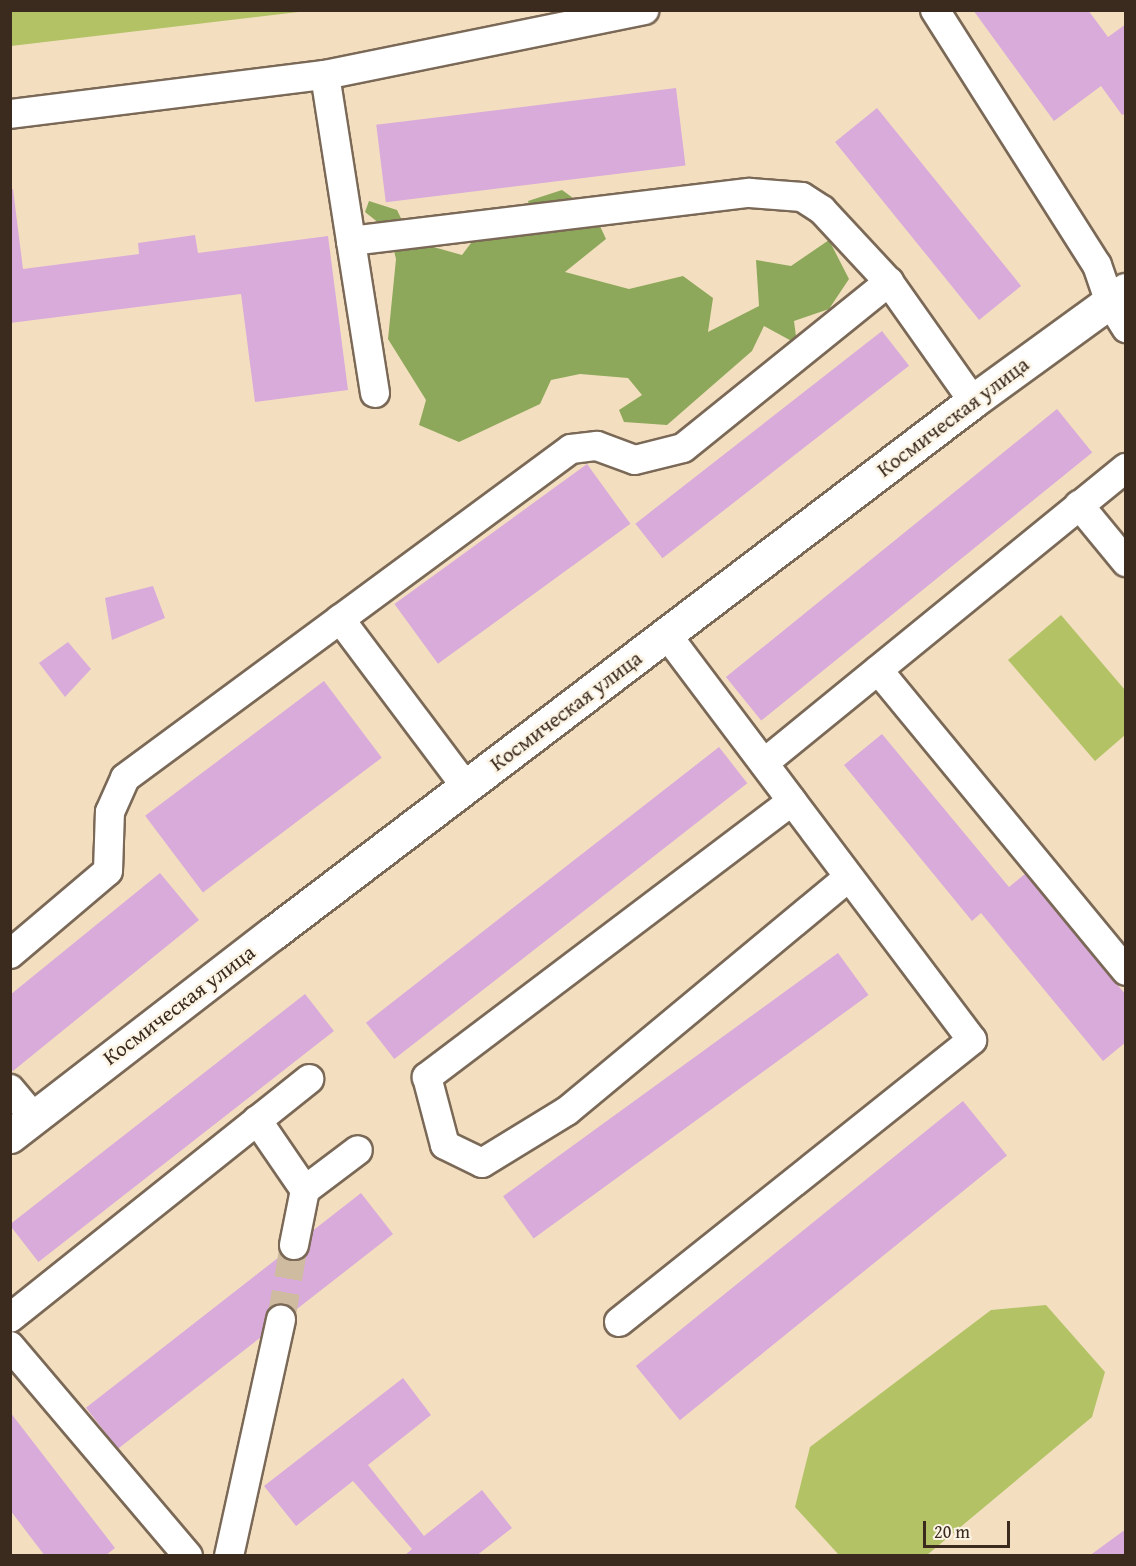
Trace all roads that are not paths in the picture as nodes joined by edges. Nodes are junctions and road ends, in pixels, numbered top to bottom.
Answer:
1 (644, 10) edge
2 (935, 10) edge
3 (325, 75) junction
4 (10, 114) edge
5 (351, 241) junction
6 (889, 282) junction
7 (1120, 307) edge
8 (375, 393) dead end
9 (973, 401) junction
10 (1125, 468) edge
11 (1079, 505) junction
12 (1125, 562) edge
13 (340, 619) junction
14 (667, 635) junction
15 (878, 670) junction
16 (764, 763) junction
17 (466, 787) junction
18 (792, 801) junction
19 (849, 877) junction
20 (10, 954) edge
21 (1125, 972) edge
22 (309, 1079) dead end
23 (10, 1089) edge
24 (257, 1120) junction
25 (22, 1127) edge
26 (358, 1150) dead end
27 (305, 1190) junction
28 (294, 1245) tunnel mouth
29 (10, 1318) edge
30 (281, 1320) tunnel mouth
31 (619, 1322) dead end
32 (10, 1346) edge
33 (188, 1556) edge
34 (229, 1556) edge

1 - 3 lane
2 - 7 lane
3 - 4 lane
3 - 5 lane
5 - 6 lane
5 - 8 lane
6 - 9 lane
6 - 13 lane
7 - 9 main road, Космическая улица
9 - 14 main road, Космическая улица
10 - 11 lane
11 - 12 lane
11 - 15 lane
13 - 17 lane
13 - 20 lane
14 - 16 lane
14 - 17 main road, Космическая улица
15 - 16 lane
15 - 21 lane
16 - 18 lane
17 - 25 main road, Космическая улица
18 - 19 lane
18 - 19 lane
19 - 31 lane
22 - 24 lane
23 - 25 lane
24 - 27 lane
24 - 29 lane
26 - 27 lane
27 - 28 lane
30 - 34 lane
32 - 33 lane

